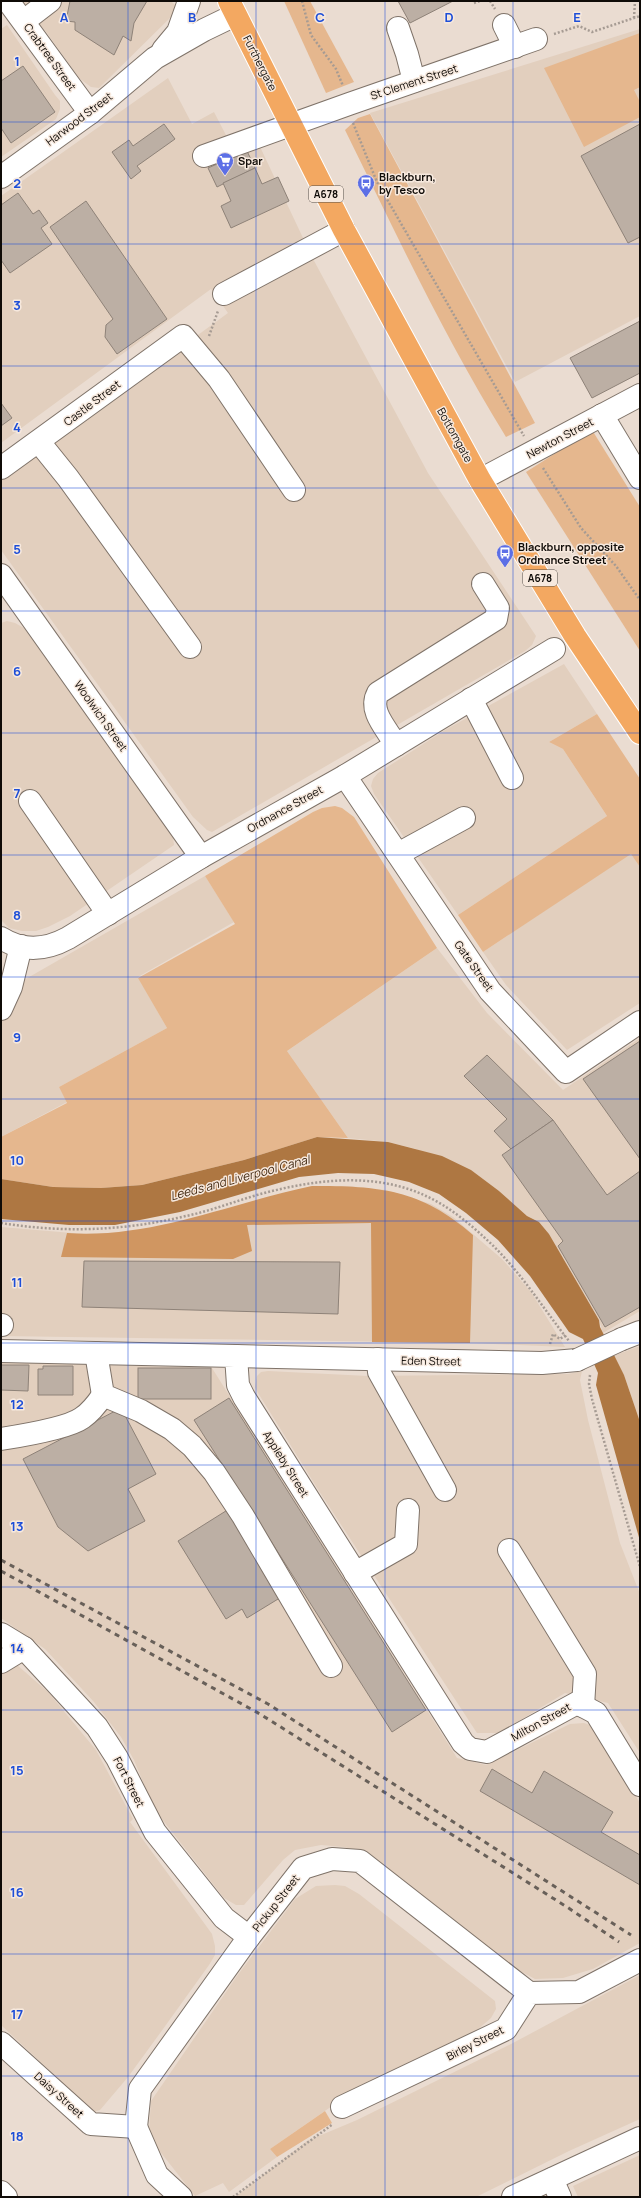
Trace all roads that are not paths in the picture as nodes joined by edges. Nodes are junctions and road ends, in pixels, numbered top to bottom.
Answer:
1 (50, 1) edge
2 (189, 1) edge
3 (6, 4) edge
4 (232, 8) edge
5 (24, 21) junction
6 (504, 25) dead end
7 (398, 28) dead end
8 (536, 39) road end
9 (515, 47) junction
10 (156, 58) junction
11 (414, 81) junction
12 (90, 113) junction
13 (292, 126) junction
14 (204, 156) dead end
15 (1, 177) edge
16 (344, 230) junction
17 (224, 294) road end
18 (640, 395) edge
19 (602, 416) junction
20 (40, 442) junction
21 (1, 468) edge
22 (640, 478) edge
23 (480, 480) junction
24 (294, 490) dead end
25 (1, 575) edge
26 (483, 584) dead end
27 (8, 601) edge
28 (190, 647) dead end
29 (554, 649) dead end
30 (471, 699) junction
31 (640, 733) edge
32 (396, 745) junction
33 (345, 776) junction
34 (512, 778) dead end
35 (30, 801) dead end
36 (464, 818) dead end
37 (398, 854) junction
38 (201, 857) junction
39 (108, 914) junction
40 (11, 942) edge
41 (1, 1009) edge
42 (640, 1022) edge
43 (631, 1335) edge
44 (1, 1351) edge
45 (96, 1353) junction
46 (236, 1356) junction
47 (378, 1359) junction
48 (103, 1396) junction
49 (1, 1439) edge
50 (445, 1490) dead end
51 (408, 1510) dead end
52 (509, 1550) dead end
53 (355, 1573) junction
54 (1, 1634) edge
55 (24, 1648) junction
56 (1, 1662) edge
57 (331, 1666) dead end
58 (589, 1709) junction
59 (487, 1752) joint
60 (640, 1785) edge
61 (249, 1937) junction
62 (640, 1960) edge
63 (529, 1993) junction
64 (1, 2043) edge
65 (342, 2108) road end
66 (136, 2127) junction
67 (640, 2138) edge
68 (556, 2188) edge
69 (1, 2192) edge
70 (6, 2197) edge
71 (181, 2197) edge
72 (513, 2197) edge

1 - 5 street
2 - 10 street, Harwood Street
3 - 5 street, Crabtree Street
4 - 10 street, Harwood Street
4 - 13 highway, Furthergate / A678
5 - 12 street, Crabtree Street
6 - 9 street
7 - 11 street
8 - 9 street, St Clement Street
9 - 11 street, St Clement Street
10 - 12 street, Harwood Street
11 - 13 street, St Clement Street
12 - 15 street, Harwood Street
13 - 14 street, St Clement Street
13 - 16 highway, Bottomgate / A678
16 - 17 street
16 - 23 highway, Bottomgate / A678
18 - 19 street, Newton Street
19 - 22 street
19 - 23 street, Newton Street
20 - 21 street, Castle Street
20 - 24 street, Castle Street
20 - 28 street
23 - 31 highway, Bottomgate / A678
25 - 27 street, Woolwich Street
26 - 32 street
27 - 38 street, Woolwich Street
29 - 30 street, Ordnance Street
30 - 32 street, Ordnance Street
30 - 34 street
32 - 33 street, Ordnance Street
33 - 37 street, Gate Street
33 - 38 street, Ordnance Street
35 - 39 street
36 - 37 street
37 - 42 street, Gate Street
38 - 39 street, Ordnance Street
39 - 40 street, Ordnance Street
40 - 41 street
43 - 47 street, Eden Street, bridge
44 - 45 street
45 - 46 street
45 - 48 street
46 - 47 street, Eden Street
46 - 53 street, Appleby Street
47 - 50 street
48 - 49 street
48 - 57 street
51 - 53 street
52 - 58 street
53 - 59 street, Appleby Street
54 - 55 street, Fort Street
55 - 56 street
55 - 61 street, Fort Street
58 - 59 street, Milton Street
58 - 60 street
61 - 63 street, Pickup Street
61 - 66 street, Pickup Street
62 - 63 street
63 - 65 street, Birley Street
64 - 66 street, Daisy Street
66 - 71 street
67 - 68 street
68 - 72 street
69 - 70 street

